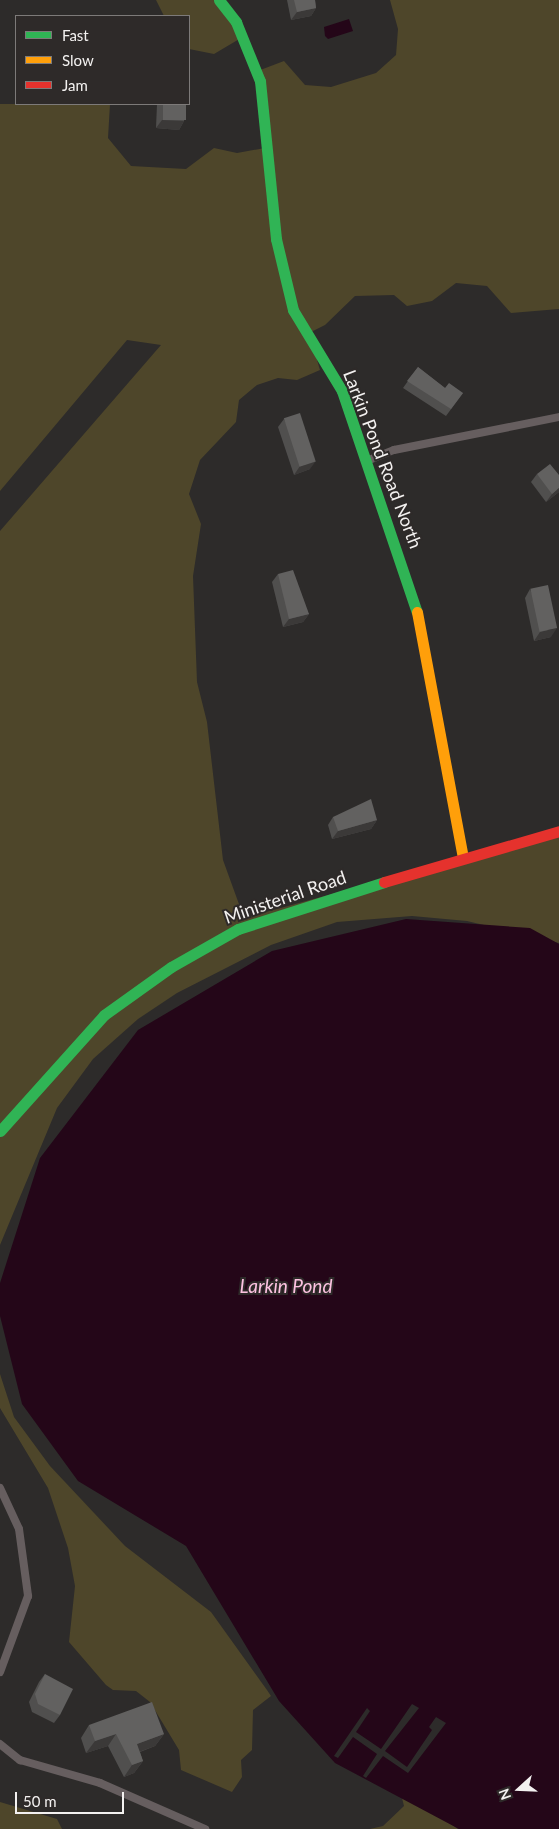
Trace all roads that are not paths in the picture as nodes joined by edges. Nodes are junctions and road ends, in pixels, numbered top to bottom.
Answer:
1 (219, 0) edge
2 (559, 417) edge
3 (368, 460) junction
4 (559, 831) edge
5 (463, 858) junction
6 (0, 1131) edge
7 (0, 1488) edge
8 (0, 1672) edge
9 (0, 1744) edge
10 (205, 1829) edge

1 - 3 street, Larkin Pond Road North
2 - 3 lane
3 - 5 street, Larkin Pond Road North
4 - 5 street, Ministerial Road
5 - 6 street, Ministerial Road
7 - 8 lane
9 - 10 lane

